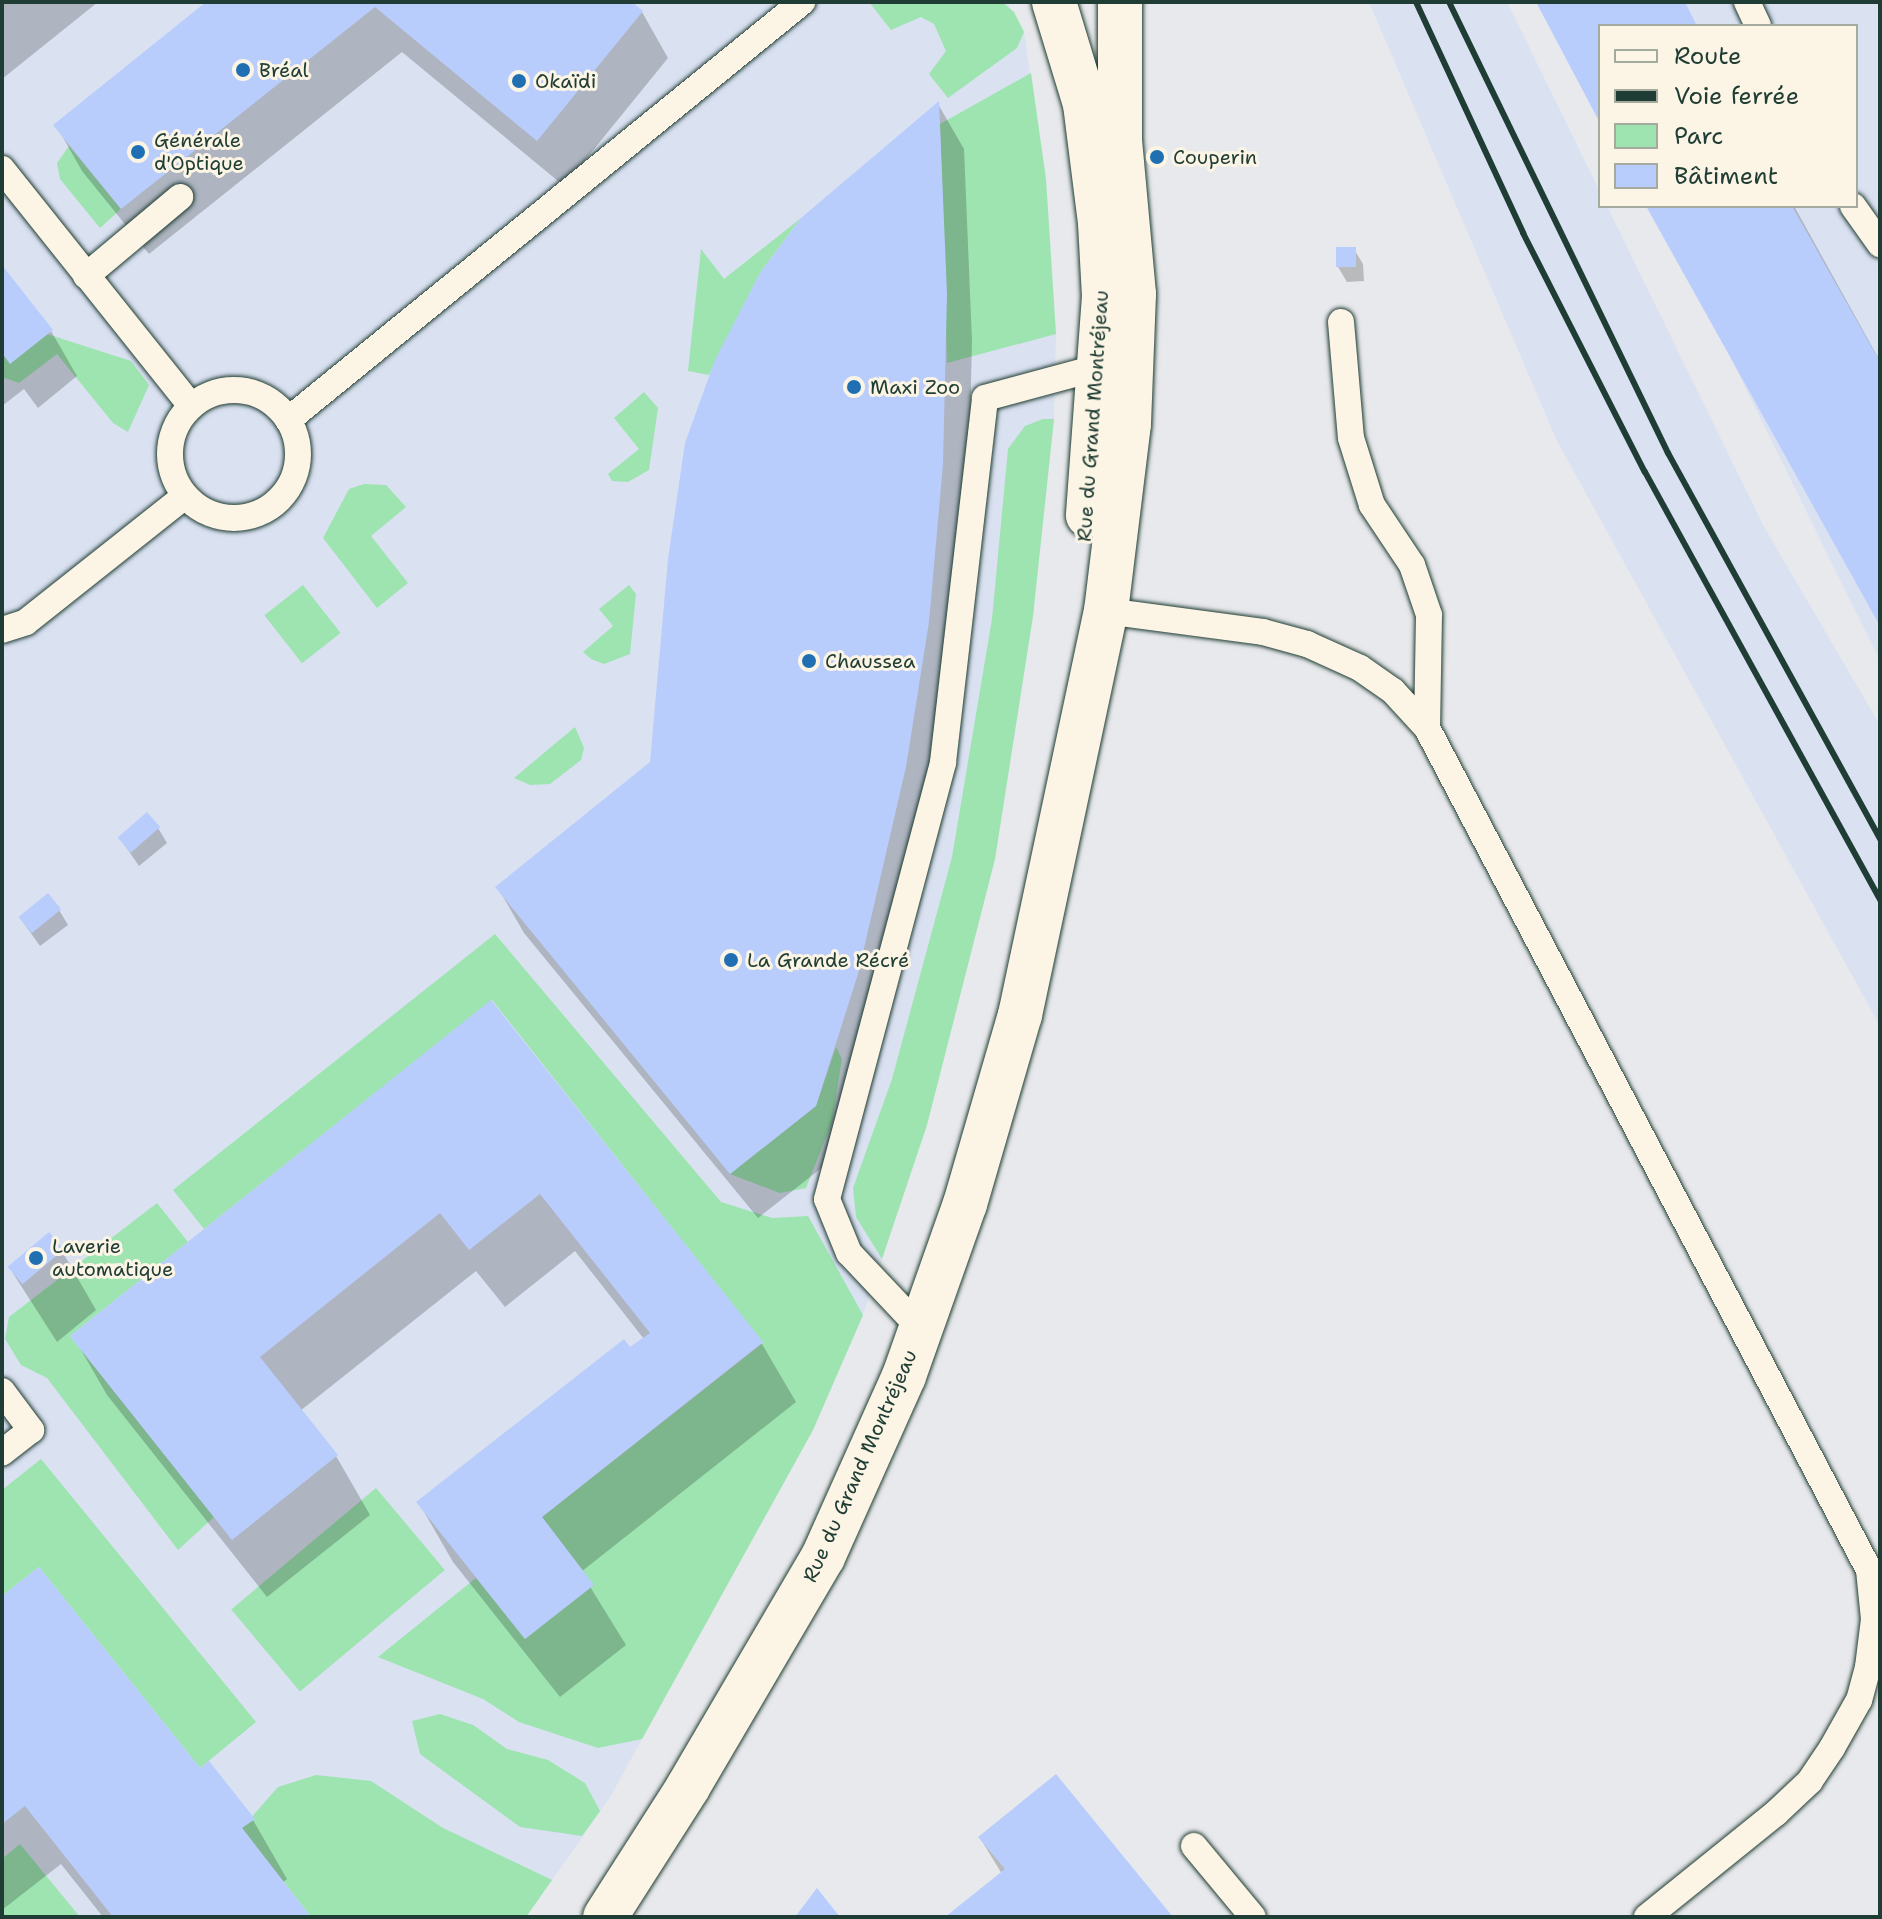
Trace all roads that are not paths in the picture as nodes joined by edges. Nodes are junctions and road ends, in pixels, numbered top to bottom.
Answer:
1 (802, 2) edge
2 (1054, 2) edge
3 (1120, 2) edge
4 (1747, 2) edge
5 (1757, 24) edge
6 (2, 169) edge
7 (180, 197) dead end
8 (1854, 208) edge
9 (1880, 244) edge
10 (86, 276) junction
11 (1341, 322) dead end
12 (1100, 367) junction
13 (191, 406) junction
14 (288, 420) junction
15 (185, 496) junction
16 (1106, 611) junction
17 (2, 630) edge
18 (1427, 728) junction
19 (1060, 836) junction
20 (920, 1328) junction
21 (2, 1391) edge
22 (2, 1453) edge
23 (1194, 1846) dead end
24 (605, 1917) edge
25 (1253, 1917) edge
26 (1647, 1917) edge

1 - 14 lane
2 - 12 street, Rue du Grand Montréjeau
3 - 16 street, Rue du Grand Montréjeau
4 - 5 lane
6 - 10 lane
7 - 10 lane
8 - 9 lane
10 - 13 lane
11 - 18 lane
12 - 19 street, Rue du Grand Montréjeau
12 - 20 lane
13 - 14 lane
13 - 15 lane
14 - 15 lane
15 - 17 lane
16 - 18 lane
16 - 19 street, Rue du Grand Montréjeau
18 - 26 lane
19 - 20 street, Rue du Grand Montréjeau
20 - 24 street, Rue du Grand Montréjeau
21 - 22 lane
23 - 25 lane

